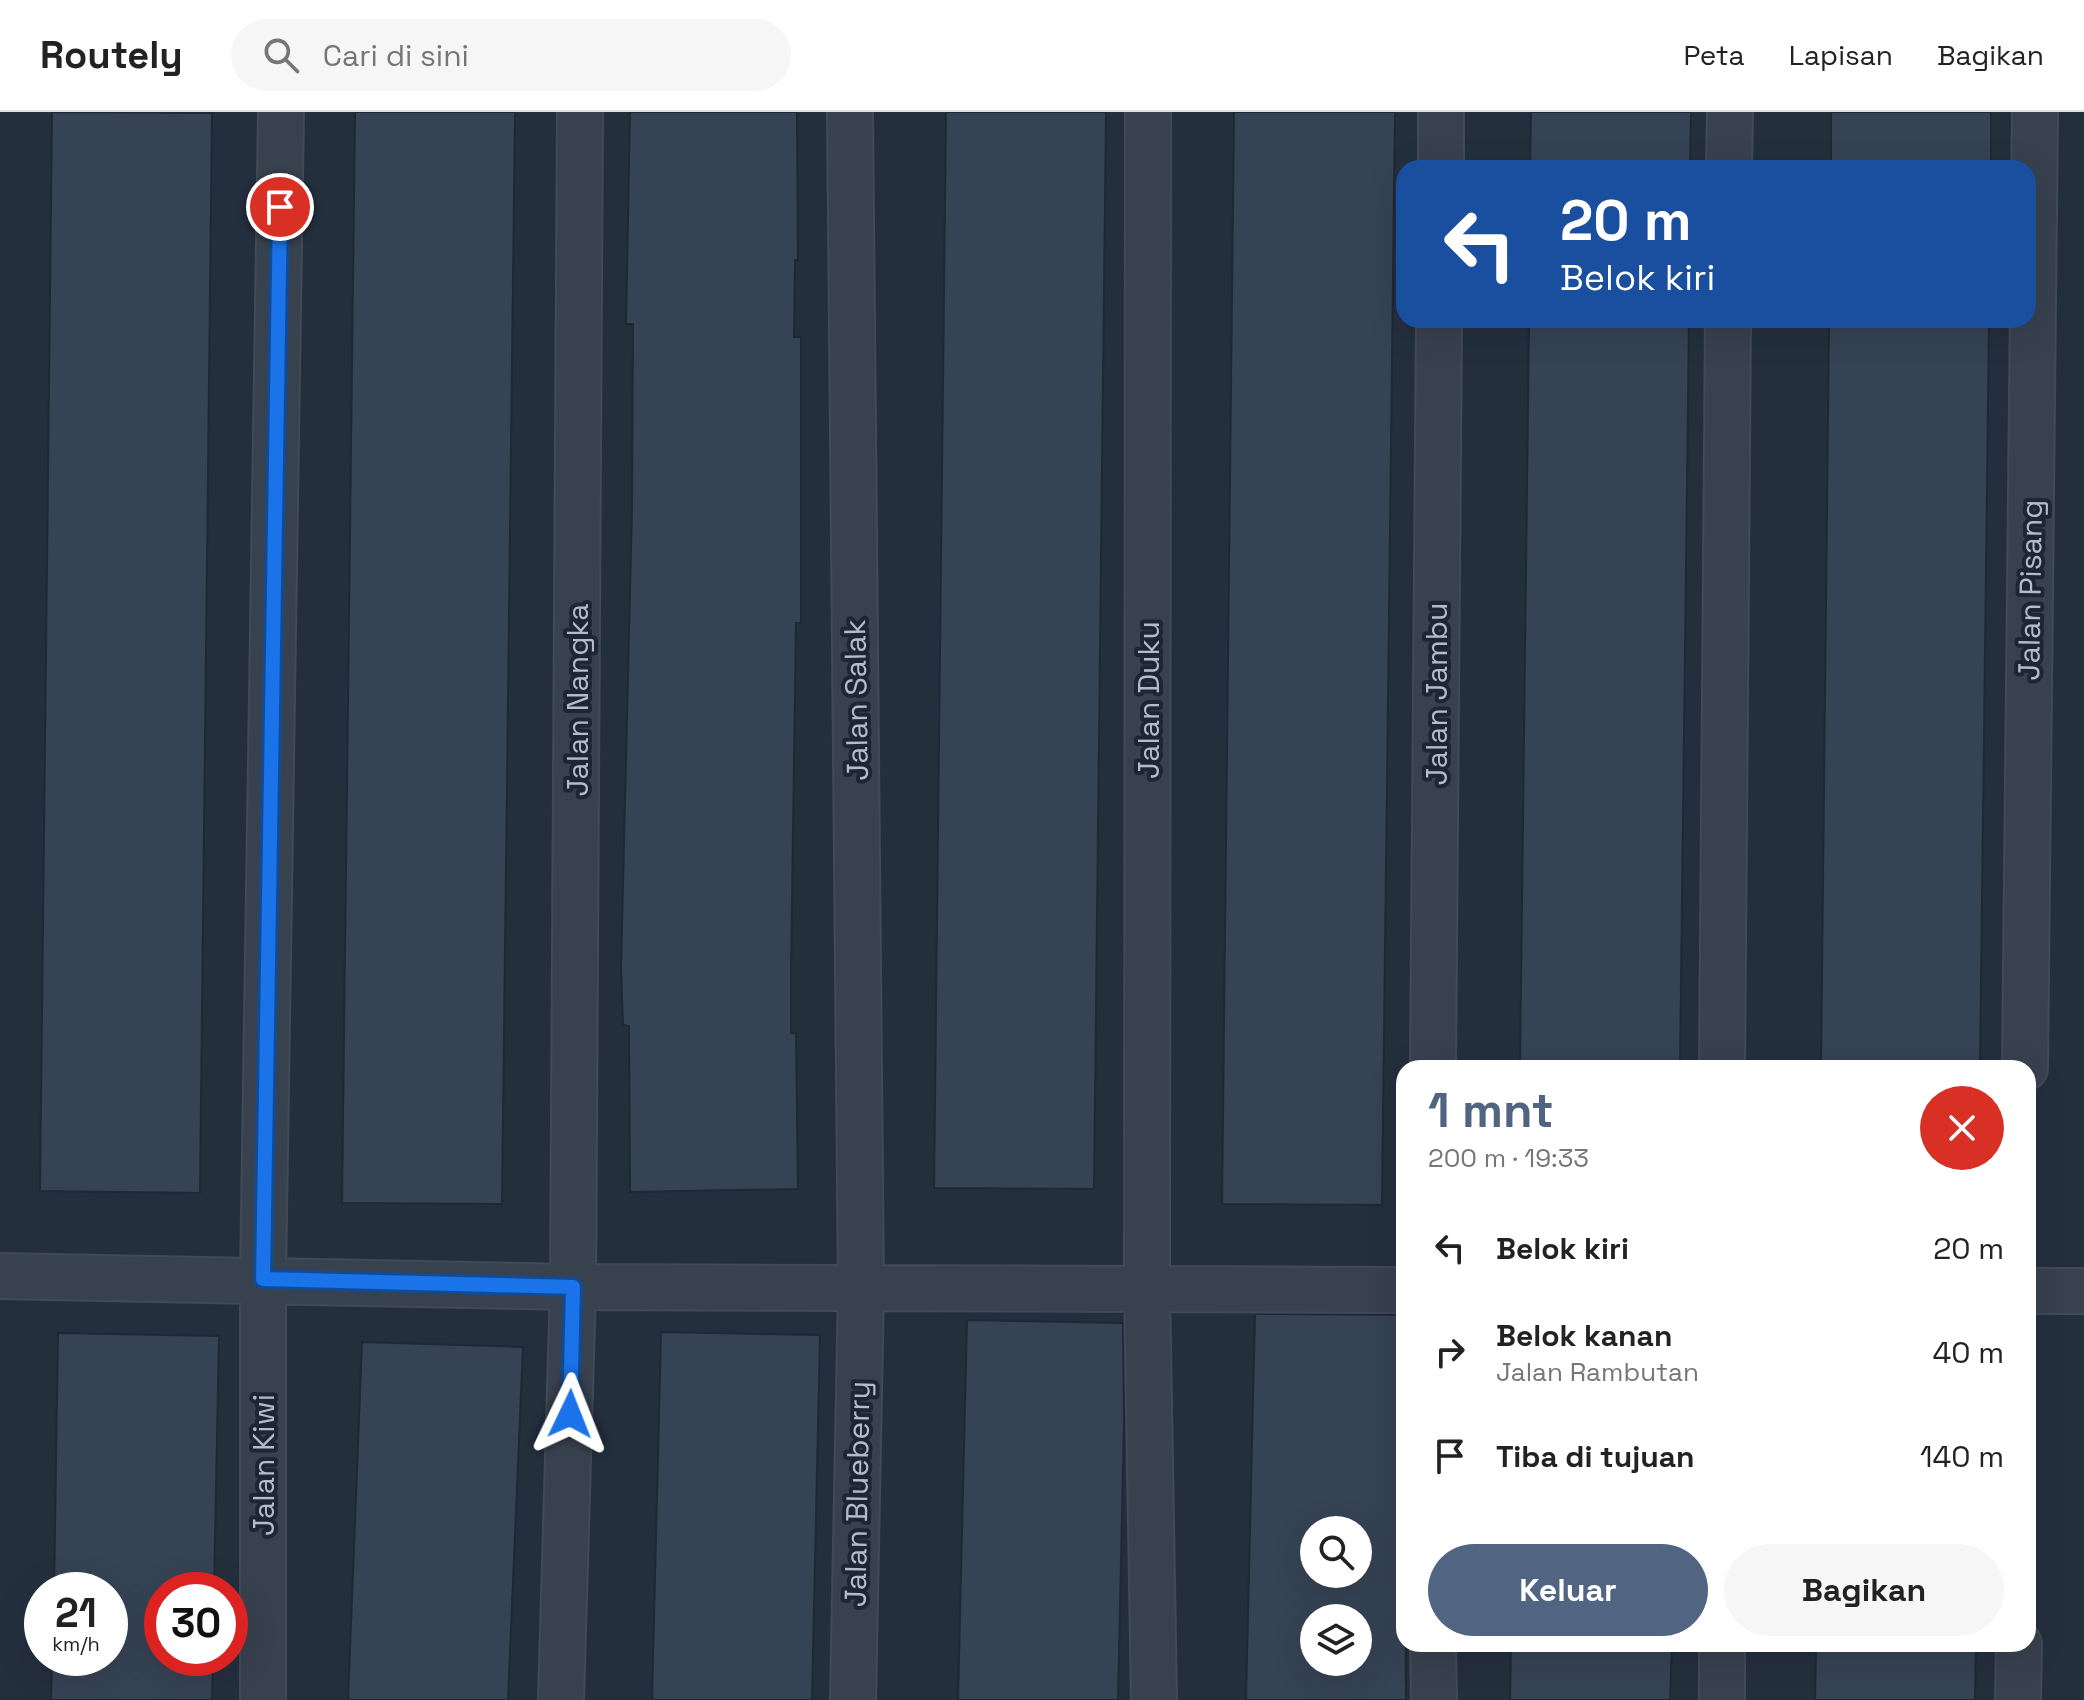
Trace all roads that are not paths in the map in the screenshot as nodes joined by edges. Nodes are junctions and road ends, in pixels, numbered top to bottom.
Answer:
1 (281, 112) edge
2 (580, 112) edge
3 (850, 112) edge
4 (1148, 112) edge
5 (1441, 112) edge
6 (1730, 112) edge
7 (2035, 112) edge
8 (1441, 160) edge
9 (1729, 160) edge
10 (2034, 160) edge
11 (1439, 328) edge
12 (1728, 328) edge
13 (2033, 328) edge
14 (1433, 1060) edge
15 (1722, 1060) edge
16 (2025, 1060) edge
17 (0, 1276) edge
18 (263, 1279) junction
19 (573, 1287) junction
20 (1147, 1288) junction
21 (861, 1289) junction
22 (1396, 1290) edge
23 (2036, 1291) edge
24 (2084, 1291) edge
25 (1433, 1652) edge
26 (1722, 1652) edge
27 (2019, 1652) edge
28 (263, 1700) edge
29 (561, 1700) edge
30 (853, 1700) edge
31 (1154, 1700) edge
32 (1434, 1700) edge
33 (1722, 1700) edge
34 (2018, 1700) edge

1 - 18 street, Jalan Kiwi
2 - 19 street, Jalan Nangka
3 - 21 street, Jalan Salak
4 - 20 street, Jalan Duku
5 - 8 street
6 - 9 street
7 - 10 street, Jalan Pisang
11 - 14 street, Jalan Jambu
12 - 15 street
13 - 16 street, Jalan Pisang
17 - 18 street
18 - 19 street
18 - 28 street, Jalan Kiwi
19 - 21 street
19 - 29 street, Jalan Nangka
20 - 21 street
20 - 22 street
20 - 31 street, Jalan Duku
21 - 30 street, Jalan Blueberry
23 - 24 street
25 - 32 street
26 - 33 street
27 - 34 street

